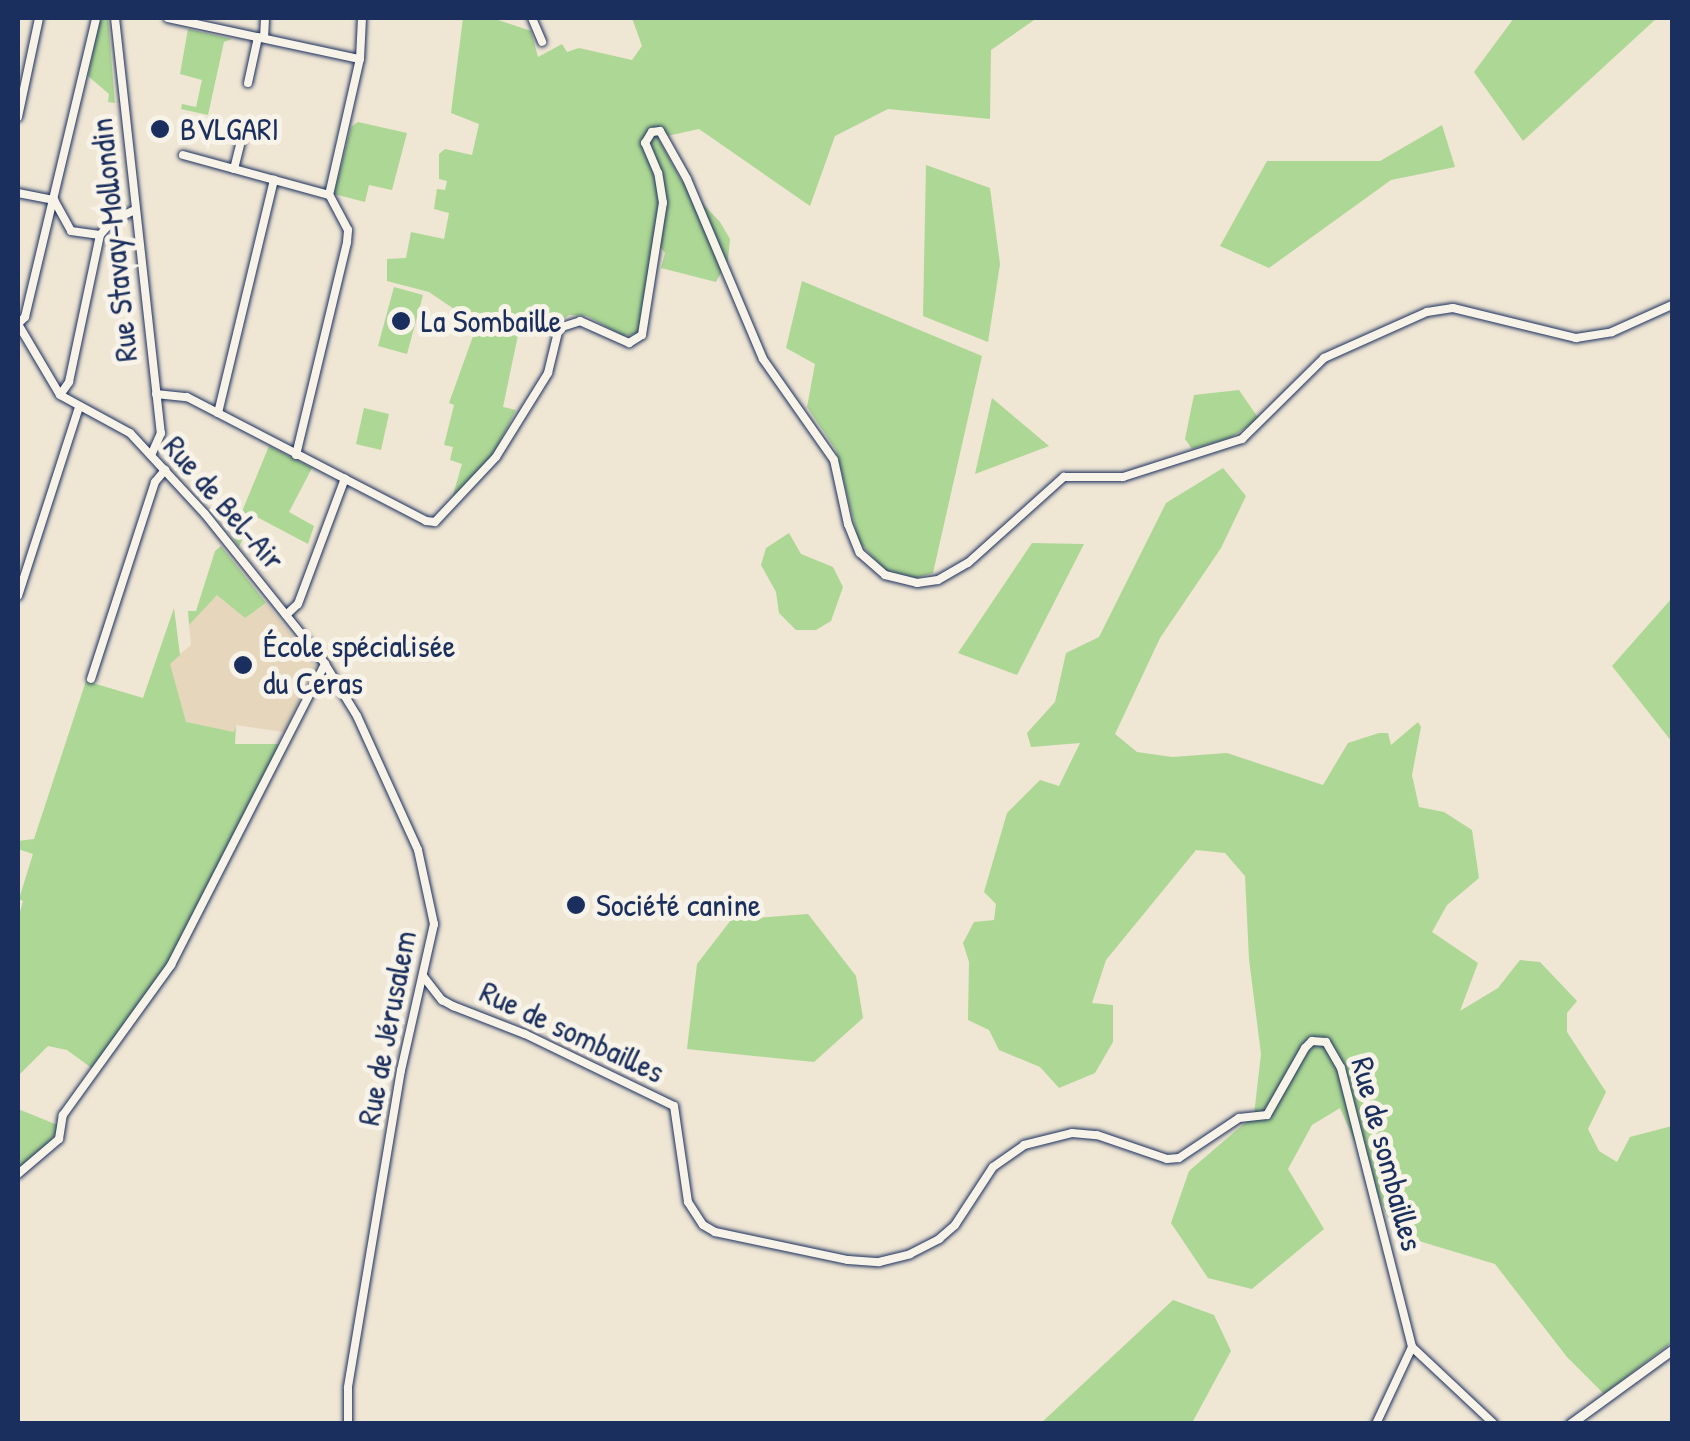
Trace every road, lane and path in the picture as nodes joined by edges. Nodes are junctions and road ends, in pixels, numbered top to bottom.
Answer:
1 (39, 18) edge
2 (96, 18) edge
3 (115, 18) edge
4 (168, 18) edge
5 (265, 18) edge
6 (362, 18) edge
7 (532, 18) edge
8 (261, 38) junction
9 (542, 42) dead end
10 (360, 59) junction
11 (248, 83) dead end
12 (18, 117) edge
13 (243, 134) dead end
14 (183, 155) dead end
15 (234, 169) junction
16 (274, 180) junction
17 (18, 193) edge
18 (328, 195) junction
19 (54, 200) junction
20 (135, 210) junction
21 (100, 235) junction
22 (1672, 306) edge
23 (18, 324) edge
24 (156, 394) junction
25 (60, 395) junction
26 (79, 406) junction
27 (218, 413) junction
28 (296, 454) junction
29 (151, 455) junction
30 (165, 470) junction
31 (345, 478) junction
32 (18, 596) edge
33 (286, 615) junction
34 (325, 664) junction
35 (91, 679) dead end
36 (424, 976) junction
37 (18, 1174) edge
38 (1412, 1347) junction
39 (1672, 1350) edge
40 (348, 1424) edge
41 (1376, 1424) edge
42 (1494, 1424) edge
43 (1570, 1424) edge

1 - 12 street
2 - 19 street
3 - 20 street, Rue Stavay-Mollondin
4 - 8 street
5 - 8 street
6 - 10 street
7 - 9 street
8 - 10 street
8 - 11 street
10 - 18 street
13 - 15 street
14 - 15 street
15 - 16 street
16 - 18 street
16 - 27 street
17 - 19 street
18 - 28 street
19 - 21 street
19 - 23 street
20 - 21 street
20 - 24 street, Rue Stavay-Mollondin
21 - 25 street
22 - 31 street
23 - 25 street, Rue de Bel-Air
24 - 27 street
24 - 29 street, Rue Stavay-Mollondin
25 - 26 street, Rue de Bel-Air
26 - 29 street, Rue de Bel-Air
26 - 32 street
27 - 28 street
28 - 31 street
29 - 30 street, Rue de Bel-Air
30 - 33 street, Rue de Bel-Air
30 - 35 street
31 - 33 street, Rue de Bel-Air
33 - 34 street, Rue de Jérusalem
34 - 36 street, Rue de Jérusalem
34 - 37 street
36 - 38 street, Rue de sombailles
36 - 40 street, Rue de Jérusalem
38 - 41 street
38 - 42 street
39 - 43 street

